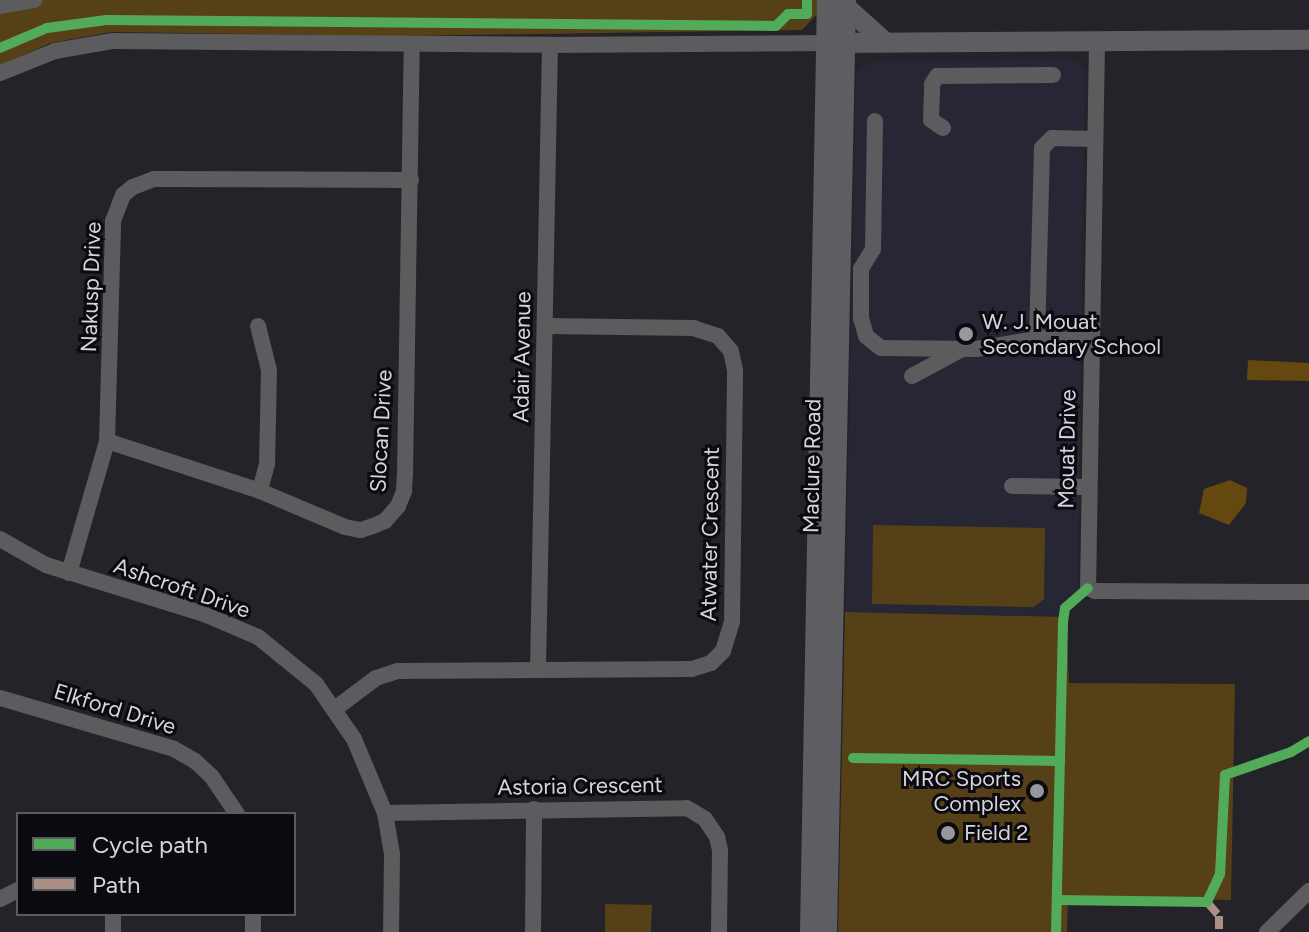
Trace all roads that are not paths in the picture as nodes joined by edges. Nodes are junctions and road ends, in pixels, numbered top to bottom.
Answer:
1 (34, 0) edge
2 (840, 2) edge
3 (0, 6) edge
4 (1309, 40) edge
5 (885, 42) junction
6 (1097, 42) junction
7 (836, 43) junction
8 (412, 44) junction
9 (550, 45) junction
10 (0, 73) edge
11 (1053, 75) dead end
12 (875, 121) dead end
13 (943, 128) dead end
14 (1095, 139) junction
15 (411, 180) junction
16 (258, 326) dead end
17 (545, 326) junction
18 (1037, 339) junction
19 (1092, 340) junction
20 (961, 349) junction
21 (912, 376) dead end
22 (107, 441) junction
23 (1012, 486) dead end
24 (1088, 487) junction
25 (260, 491) junction
26 (0, 539) edge
27 (69, 573) junction
28 (1309, 592) edge
29 (538, 669) junction
30 (0, 698) edge
31 (336, 708) junction
32 (534, 809) junction
33 (236, 812) edge
34 (385, 813) junction
35 (1309, 891) edge
36 (391, 932) edge
37 (533, 932) edge
38 (719, 932) edge
39 (810, 932) edge
40 (827, 932) edge
41 (1267, 932) edge

1 - 3 street
2 - 5 main road
2 - 7 main road, Maclure Road
4 - 6 main road
5 - 6 main road
5 - 7 main road
6 - 14 street, Mouat Drive
7 - 9 street
7 - 39 main road, Maclure Road
7 - 40 main road, Maclure Road
8 - 9 street
8 - 10 street
8 - 15 street, Slocan Drive
9 - 17 street, Adair Avenue
11 - 13 street
12 - 20 street
14 - 18 street
14 - 19 street, Mouat Drive
15 - 22 street, Nakusp Drive
15 - 25 street, Slocan Drive
16 - 25 street
17 - 29 street, Adair Avenue
17 - 29 street, Atwater Crescent
18 - 19 street
18 - 20 street
19 - 24 street, Mouat Drive
20 - 21 street
22 - 25 street, Slocan Drive
22 - 27 street, Nakusp Drive
23 - 24 street
24 - 28 street, Mouat Drive
26 - 27 street, Ashcroft Drive
27 - 31 street, Ashcroft Drive
29 - 31 street, Atwater Crescent
30 - 33 street, Elkford Drive
31 - 34 street, Ashcroft Drive
32 - 34 street, Astoria Crescent
32 - 37 street
32 - 38 street, Astoria Crescent
34 - 36 street, Ashcroft Drive
35 - 41 street

